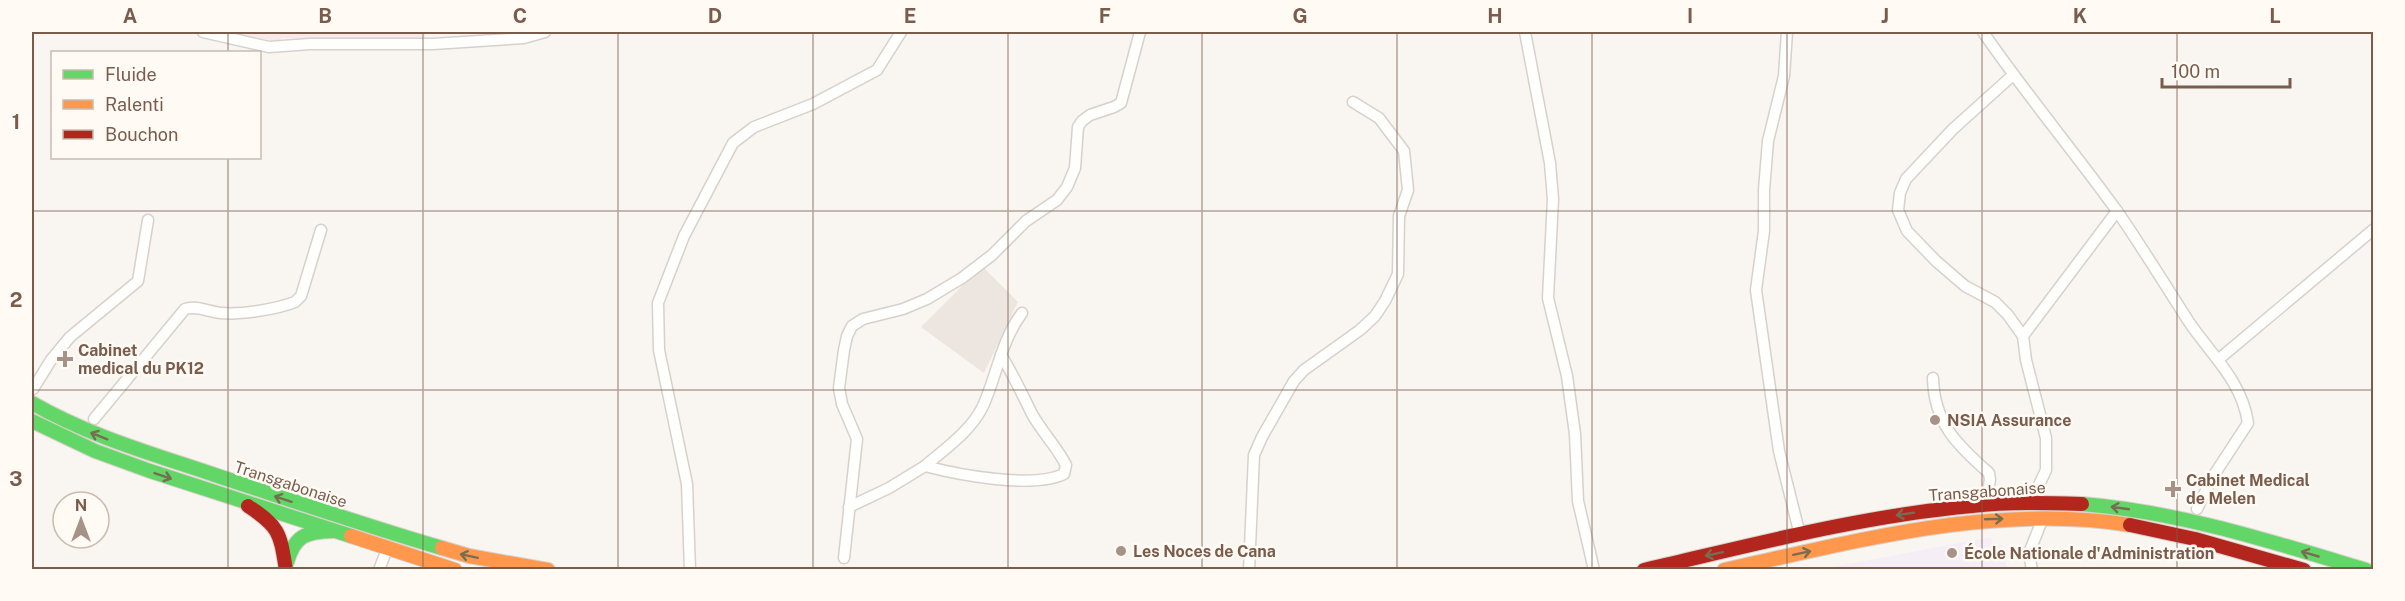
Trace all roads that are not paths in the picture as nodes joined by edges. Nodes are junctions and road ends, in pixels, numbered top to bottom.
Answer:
1 (203, 32) edge
2 (434, 32) edge
3 (545, 32) edge
4 (901, 32) edge
5 (1140, 32) edge
6 (1525, 32) edge
7 (1787, 32) edge
8 (1983, 32) edge
9 (433, 44) junction
10 (2013, 75) junction
11 (1353, 102) dead end
12 (2117, 211) junction
13 (148, 220) dead end
14 (321, 230) dead end
15 (2373, 230) edge
16 (1022, 313) dead end
17 (2023, 336) junction
18 (1001, 355) junction
19 (2219, 359) junction
20 (1932, 378) dead end
21 (32, 396) edge
22 (94, 419) dead end
23 (32, 421) edge
24 (925, 466) junction
25 (2038, 488) dead end
26 (1988, 490) dead end
27 (240, 502) junction
28 (849, 507) junction
29 (2197, 509) dead end
30 (2043, 518) junction
31 (334, 531) junction
32 (1800, 535) junction
33 (387, 549) junction
34 (844, 558) dead end
35 (286, 567) edge
36 (379, 570) edge
37 (455, 570) edge
38 (548, 570) edge
39 (690, 570) edge
40 (1249, 570) edge
41 (1594, 570) edge
42 (1644, 570) edge
43 (1724, 570) edge
44 (2032, 570) edge
45 (2304, 570) edge
46 (2366, 570) edge

1 - 9 street
2 - 9 street
3 - 9 street
4 - 39 street
5 - 28 street
6 - 41 street
7 - 32 street
8 - 10 street
10 - 12 street
10 - 17 street
11 - 40 street
12 - 17 street
12 - 19 street
13 - 21 street
14 - 22 street
15 - 19 street
16 - 18 street
17 - 25 street
18 - 24 street
18 - 24 street
19 - 29 street
20 - 26 street
38 -> 21 main road, Transgabonaise
23 -> 27 main road, Transgabonaise
24 - 28 street
27 - 31 main road, Transgabonaise
27 - 35 main road
28 - 34 street
43 -> 30 main road, Transgabonaise
30 - 44 street
30 - 45 main road, Transgabonaise
31 - 33 main road, Transgabonaise
31 - 35 main road
32 -> 42 main road, Transgabonaise
46 -> 32 main road, Transgabonaise
33 - 36 street
33 - 37 main road, Transgabonaise

